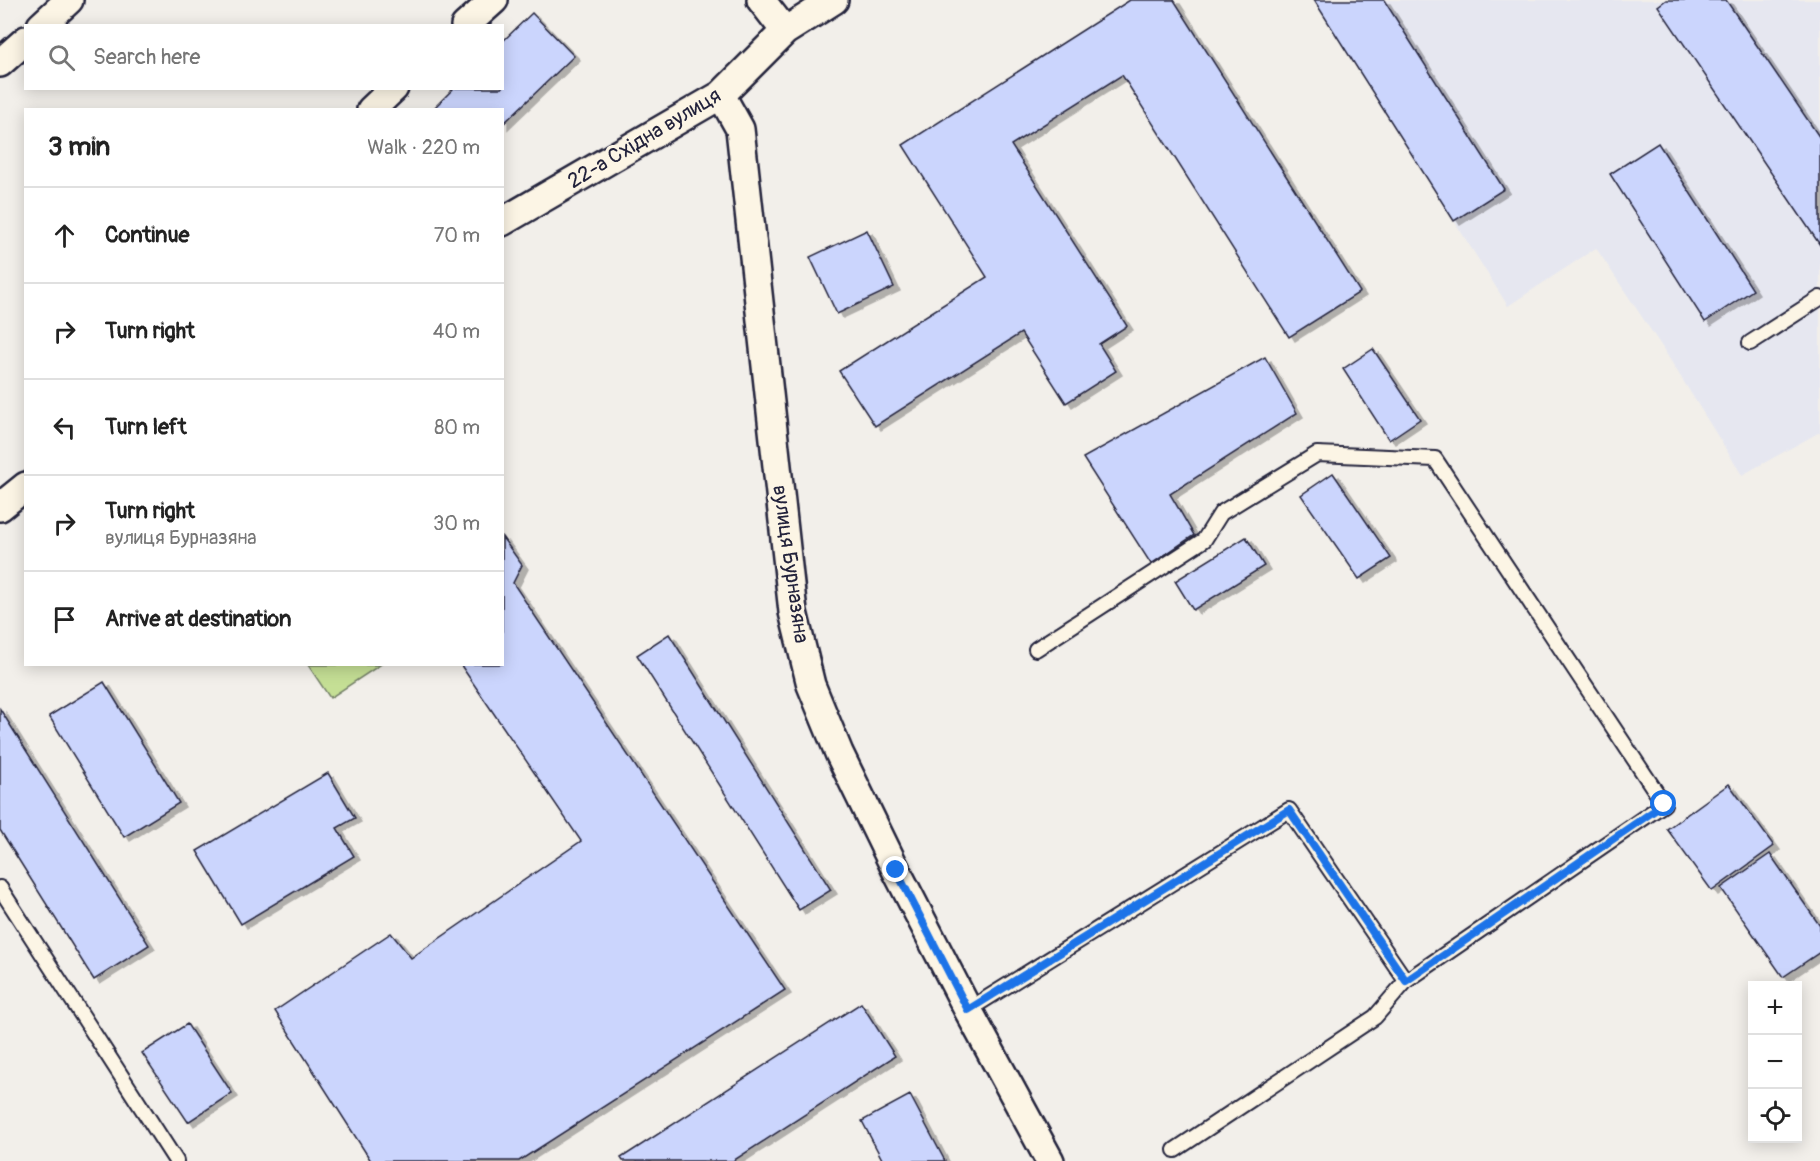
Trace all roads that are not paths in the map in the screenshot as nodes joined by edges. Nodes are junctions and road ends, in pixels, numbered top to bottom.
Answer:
1 (69, 0) edge
2 (494, 0) edge
3 (761, 0) edge
4 (834, 0) edge
5 (43, 24) edge
6 (467, 24) edge
7 (785, 31) junction
8 (24, 42) edge
9 (0, 63) edge
10 (392, 90) edge
11 (721, 95) junction
12 (373, 108) edge
13 (504, 221) edge
14 (1820, 298) edge
15 (1750, 343) dead end
16 (24, 488) edge
17 (0, 507) edge
18 (1036, 649) dead end
19 (0, 888) edge
20 (1406, 981) junction
21 (968, 1010) junction
22 (1175, 1150) dead end
23 (176, 1161) edge
24 (1050, 1161) edge

1 - 5 street
2 - 6 street
3 - 7 street
4 - 7 street, 22-а Східна вулиця
7 - 11 street, 22-а Східна вулиця
8 - 9 street
10 - 12 street
11 - 13 street, 22-а Східна вулиця
11 - 21 street, вулиця Бурназяна
14 - 15 lane
16 - 17 street
18 - 20 lane
19 - 23 lane
20 - 21 lane
20 - 22 lane
21 - 24 street, вулиця Бурназяна

